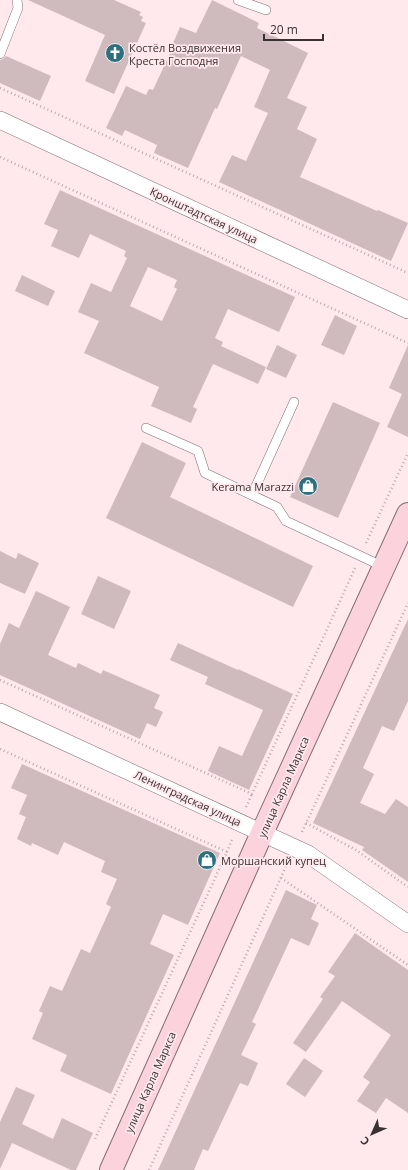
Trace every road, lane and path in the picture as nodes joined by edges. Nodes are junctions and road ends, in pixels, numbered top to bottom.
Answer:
1 (16, 0) edge
2 (238, 0) edge
3 (266, 10) dead end
4 (0, 54) edge
5 (0, 88) edge
6 (0, 120) edge
7 (0, 157) edge
8 (408, 273) edge
9 (408, 310) edge
10 (408, 344) edge
11 (294, 402) dead end
12 (146, 428) dead end
13 (408, 453) edge
14 (252, 495) junction
15 (408, 514) edge
16 (361, 556) junction
17 (384, 567) junction
18 (408, 602) edge
19 (0, 680) edge
20 (0, 712) edge
21 (0, 749) edge
22 (306, 823) junction
23 (262, 833) junction
24 (294, 848) junction
25 (281, 878) junction
26 (408, 887) edge
27 (408, 924) edge
28 (408, 965) edge
29 (95, 1138) dead end
30 (111, 1170) edge
31 (149, 1170) edge

1 - 4 lane
2 - 3 lane
5 - 8 path
6 - 9 street, Кронштадтская улица
7 - 10 path
11 - 14 lane
12 - 14 lane
13 - 16 path
14 - 16 lane
15 - 17 main road, улица Карла Маркса
16 - 17 lane
16 - 19 path
17 - 23 main road, улица Карла Маркса
18 - 22 path
20 - 23 street, Ленинградская улица
21 - 29 path
22 - 24 path
22 - 26 path
23 - 24 street, Ленинградская улица
23 - 30 main road, улица Карла Маркса
24 - 25 path
24 - 27 street, Ленинградская улица
25 - 28 path
25 - 31 path

